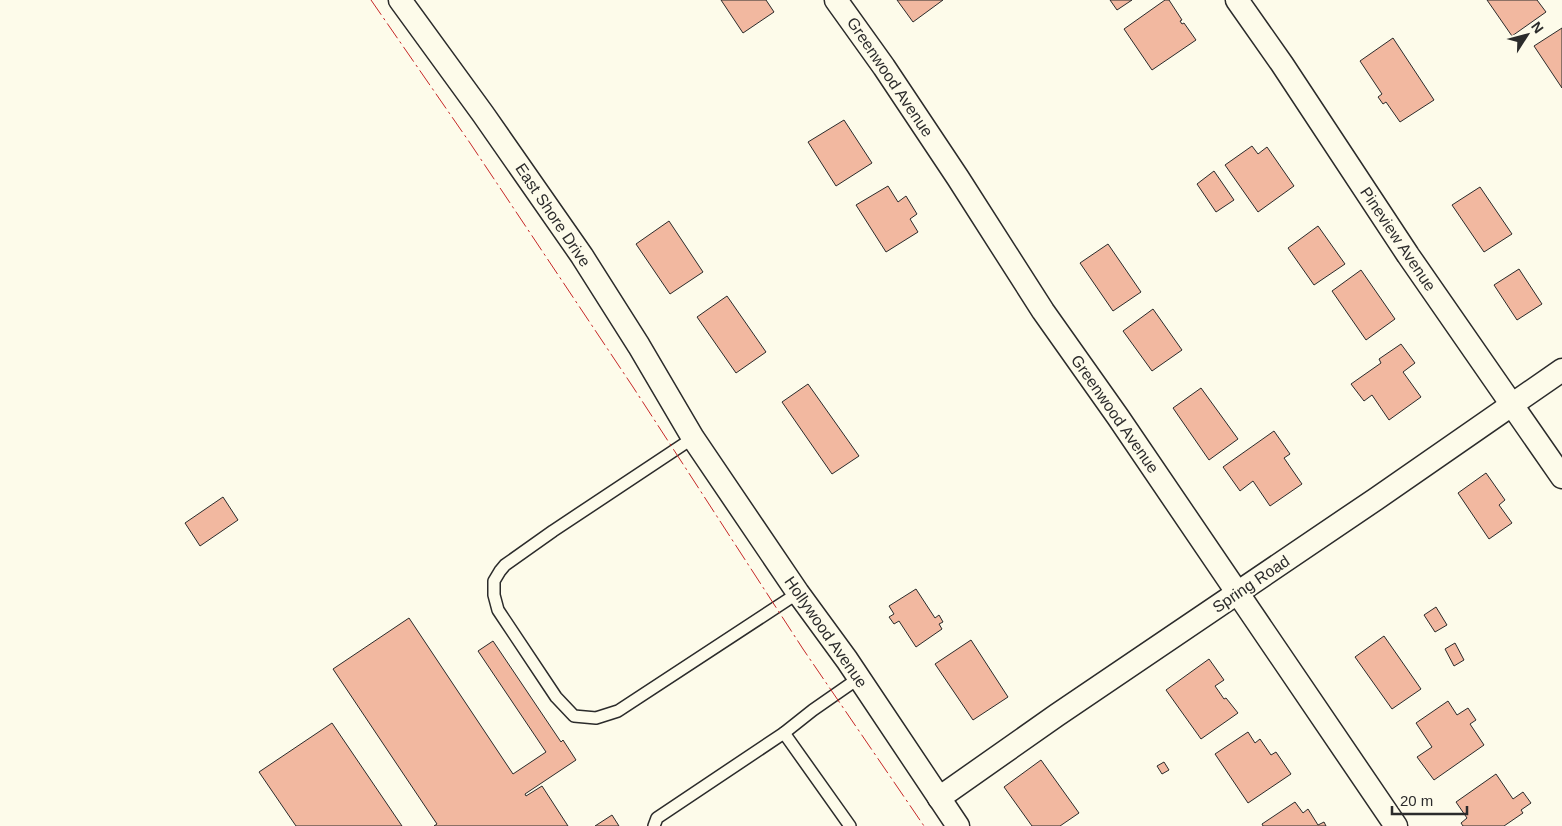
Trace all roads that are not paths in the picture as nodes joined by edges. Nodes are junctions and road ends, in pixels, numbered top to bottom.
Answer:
1 (400, 0) edge
2 (836, 0) edge
3 (1237, 0) edge
4 (1562, 370) edge
5 (1511, 404) junction
6 (693, 438) junction
7 (1562, 476) edge
8 (798, 593) junction
9 (1238, 593) junction
10 (859, 678) junction
11 (784, 733) junction
12 (939, 798) junction
13 (654, 826) edge
14 (850, 826) edge
15 (958, 826) edge
16 (1396, 826) edge

1 - 6 street, East Shore Drive
2 - 9 street, Greenwood Avenue
3 - 5 street, Pineview Avenue
4 - 5 street, Spring Road
5 - 7 street, Pineview Avenue
5 - 9 street, Spring Road
6 - 8 street, Hollywood Avenue
6 - 8 lane
8 - 10 street, Hollywood Avenue
9 - 12 street, Spring Road
9 - 16 street, Greenwood Avenue
10 - 11 lane
10 - 12 street, Hollywood Avenue
11 - 13 lane
11 - 14 lane
12 - 15 street, Hollywood Avenue

